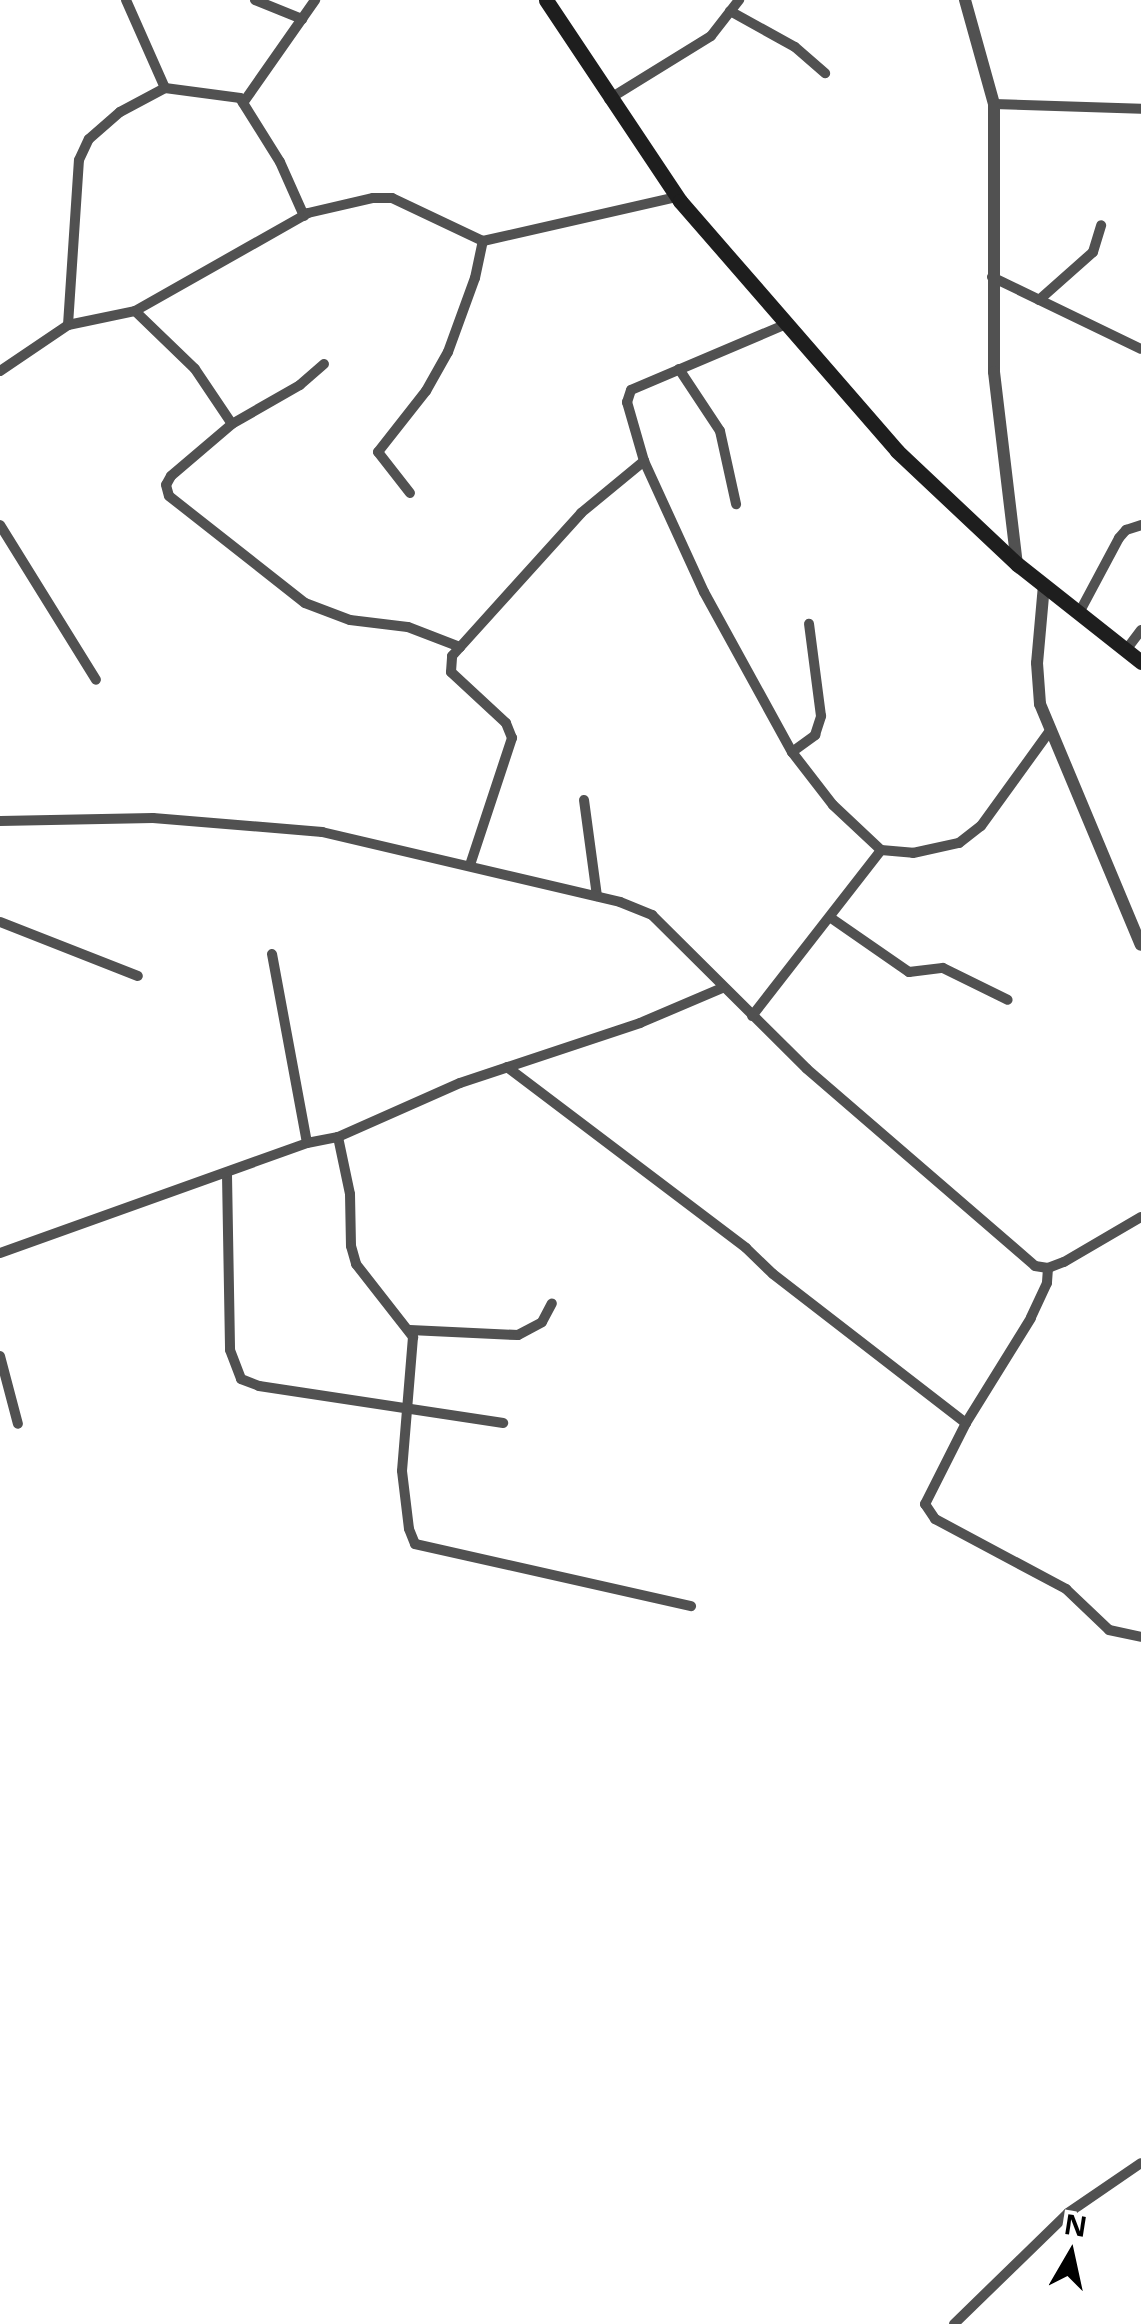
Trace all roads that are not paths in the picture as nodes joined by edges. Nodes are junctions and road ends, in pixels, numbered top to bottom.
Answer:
1 (126, 0) edge
2 (255, 0) edge
3 (315, 0) edge
4 (546, 0) edge
5 (739, 0) edge
6 (966, 0) edge
7 (730, 11) junction
8 (302, 18) junction
9 (825, 73) dead end
10 (165, 88) junction
11 (609, 99) junction
12 (243, 103) junction
13 (994, 104) junction
14 (1141, 109) edge
15 (677, 197) junction
16 (304, 216) junction
17 (1101, 225) dead end
18 (484, 240) junction
19 (992, 277) junction
20 (1040, 300) junction
21 (135, 311) junction
22 (68, 325) junction
23 (784, 325) junction
24 (1141, 349) edge
25 (324, 364) dead end
26 (679, 369) junction
27 (0, 371) edge
28 (232, 424) junction
29 (644, 461) junction
30 (410, 493) dead end
31 (736, 504) dead end
32 (0, 525) edge
33 (1141, 526) edge
34 (1018, 564) junction
35 (1044, 585) junction
36 (1079, 614) junction
37 (809, 624) dead end
38 (1141, 630) edge
39 (460, 647) junction
40 (1126, 650) junction
41 (1141, 662) edge
42 (96, 680) dead end
43 (1050, 732) junction
44 (792, 752) junction
45 (584, 800) dead end
46 (0, 821) edge
47 (881, 850) junction
48 (470, 865) junction
49 (597, 896) junction
50 (831, 918) junction
51 (0, 922) edge
52 (1141, 945) edge
53 (272, 954) dead end
54 (138, 976) dead end
55 (722, 988) junction
56 (1008, 1000) dead end
57 (752, 1016) junction
58 (507, 1068) junction
59 (338, 1137) junction
60 (306, 1143) junction
61 (226, 1175) junction
62 (1141, 1217) edge
63 (0, 1252) edge
64 (1048, 1268) junction
65 (552, 1303) dead end
66 (410, 1330) junction
67 (0, 1356) edge
68 (408, 1408) junction
69 (503, 1423) dead end
70 (966, 1423) junction
71 (18, 1424) dead end
72 (691, 1606) dead end
73 (1141, 1637) edge
74 (1141, 2163) edge
75 (954, 2324) edge

1 - 10 street
2 - 8 street
3 - 8 street
4 - 11 main road
5 - 7 street
6 - 13 street
7 - 9 street
7 - 11 street
8 - 12 street
10 - 12 street
10 - 22 street
11 - 15 main road
12 - 16 street
13 - 14 street
13 - 19 street
15 - 18 street
15 - 23 main road
16 - 18 street
16 - 21 street
17 - 20 street
18 - 30 street
19 - 20 street
19 - 34 street
20 - 24 street
21 - 22 street
21 - 28 street
22 - 27 street
23 - 26 street
23 - 34 main road
25 - 28 street
26 - 29 street
26 - 31 street
28 - 39 street
29 - 39 street
29 - 44 street
32 - 42 street
33 - 36 street
34 - 35 main road
35 - 36 main road
35 - 43 street
36 - 40 main road
37 - 44 street
38 - 40 street
39 - 48 street
40 - 41 main road
43 - 47 street
43 - 52 street
44 - 47 street
45 - 49 street
46 - 48 street
47 - 50 street
48 - 49 street
49 - 55 street
50 - 56 street
50 - 57 street
51 - 54 street
53 - 60 street
55 - 57 street
55 - 58 street
57 - 64 street
58 - 59 street
58 - 70 street
59 - 60 street
59 - 66 street
60 - 61 street
61 - 63 street
61 - 68 street
62 - 64 street
64 - 70 street
65 - 66 street
66 - 68 street
67 - 71 street
68 - 69 street
68 - 72 street
70 - 73 street
74 - 75 street

